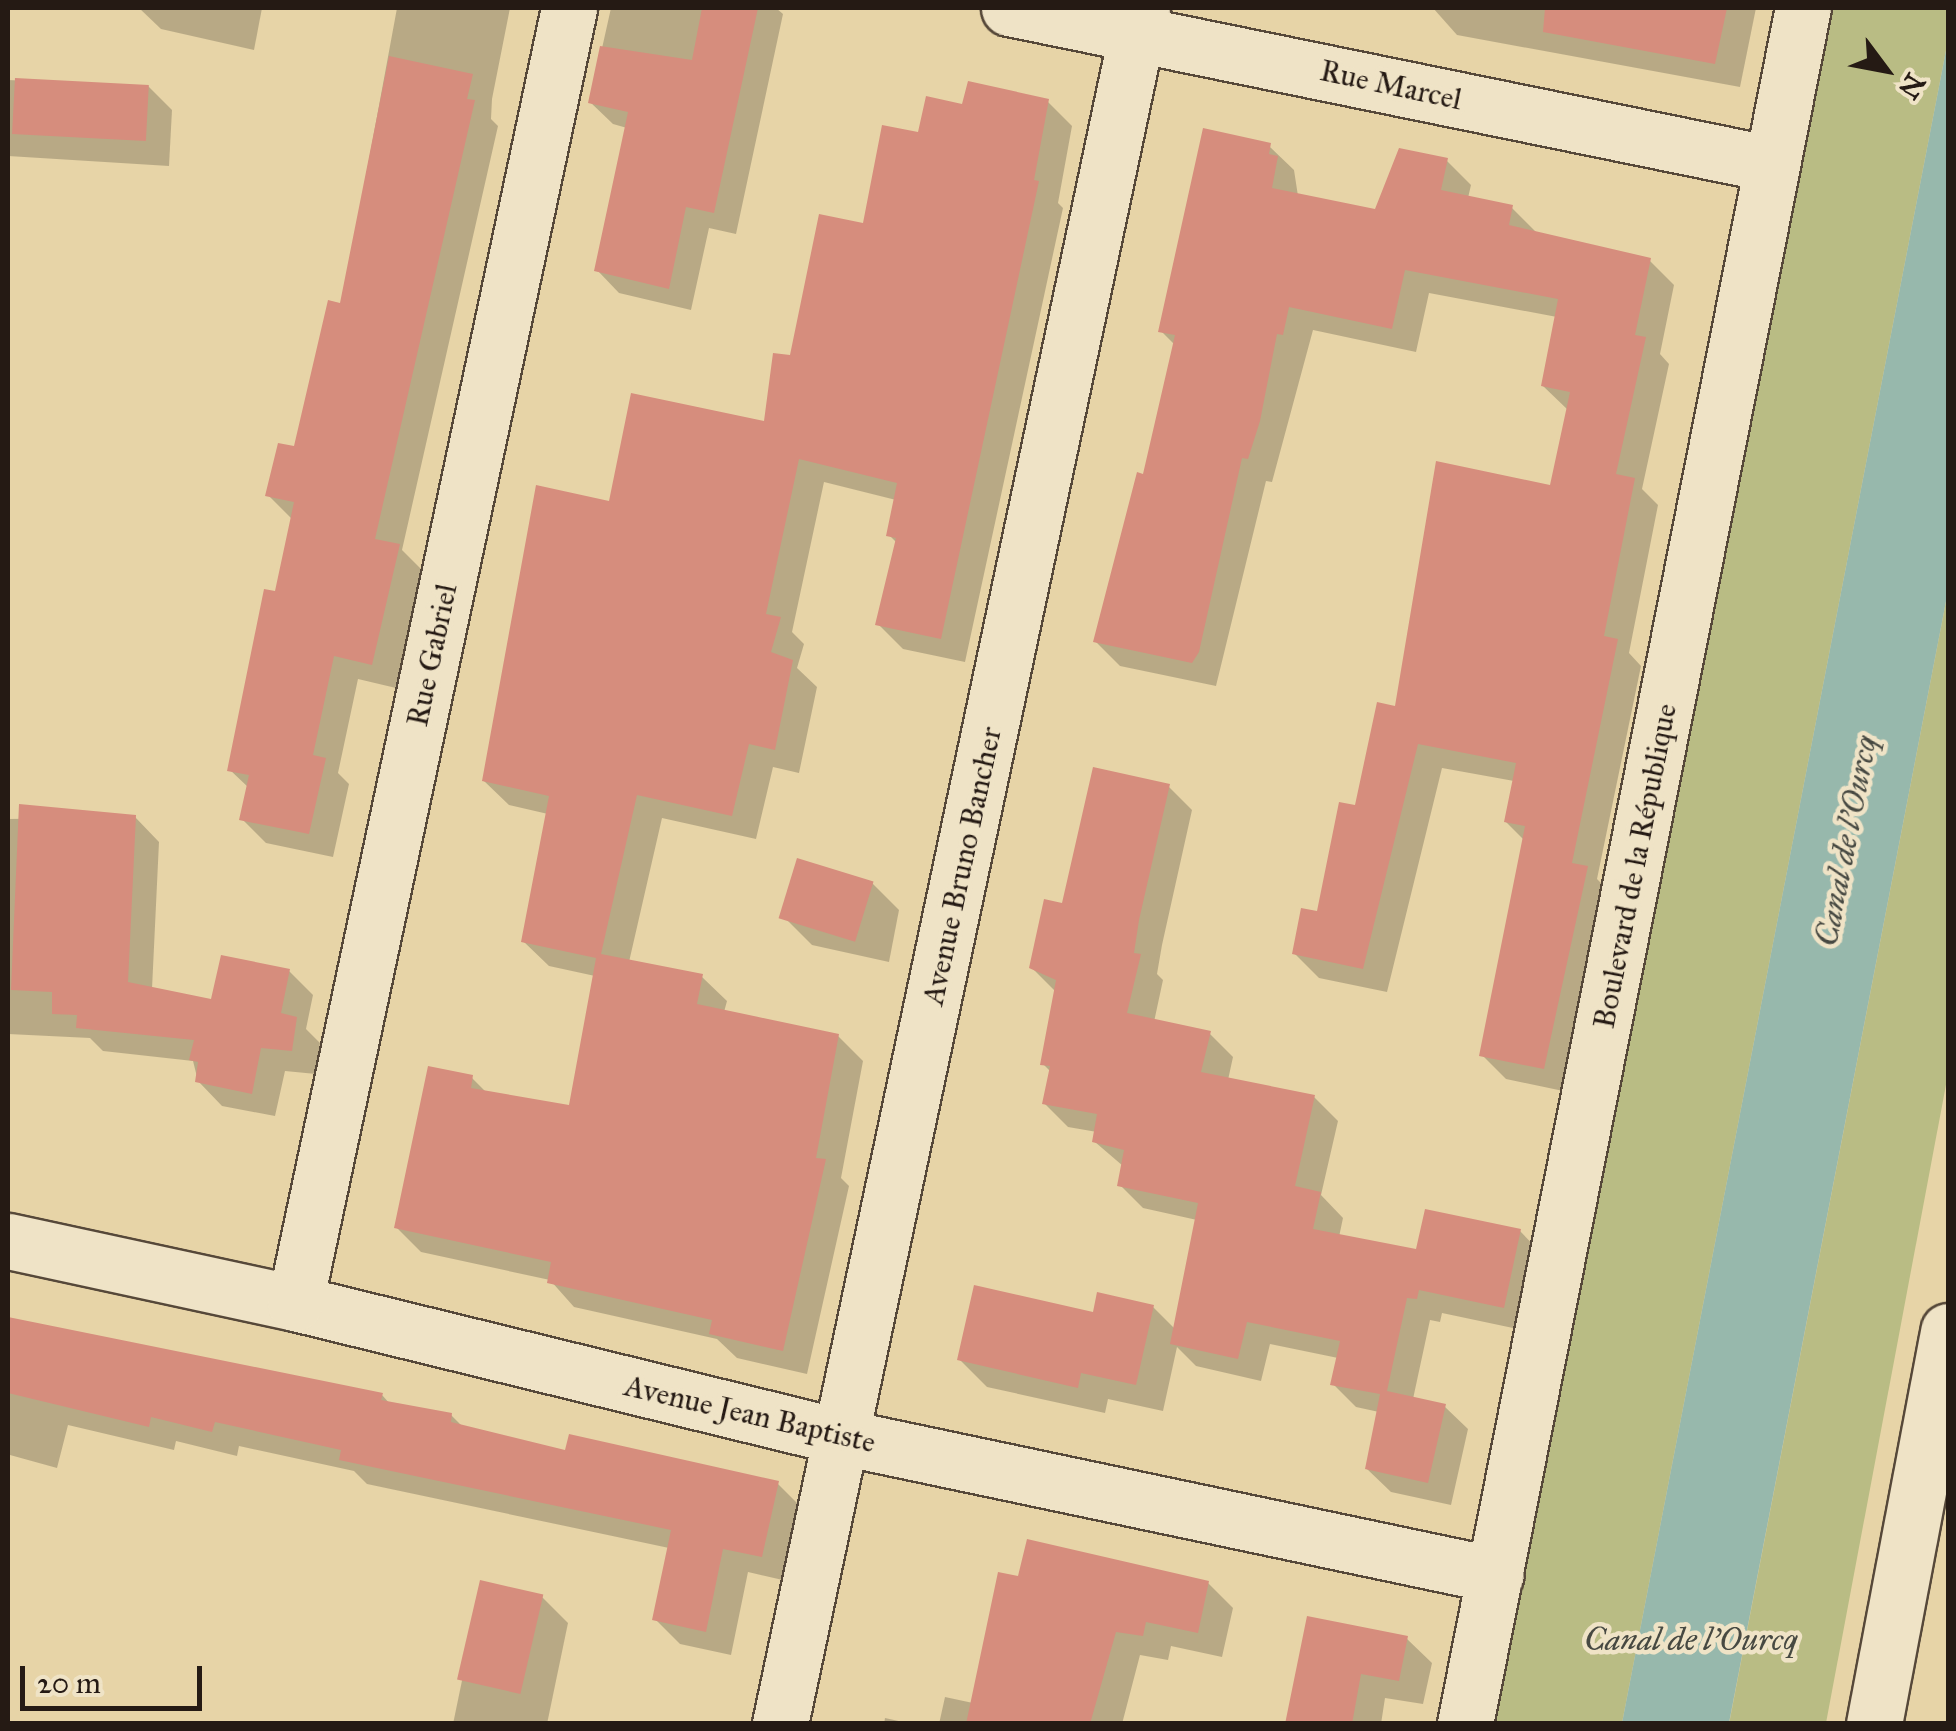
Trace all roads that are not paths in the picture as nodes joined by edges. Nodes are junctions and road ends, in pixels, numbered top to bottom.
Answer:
1 (569, 8) edge
2 (1009, 8) edge
3 (1803, 8) edge
4 (1139, 20) edge
5 (1772, 164) junction
6 (8, 1241) edge
7 (295, 1303) junction
8 (1948, 1339) edge
9 (842, 1437) junction
10 (1496, 1574) junction
11 (780, 1724) edge
12 (1466, 1724) edge
13 (1874, 1724) edge

1 - 7 street, Rue Gabriel
2 - 4 street, Rue Marcel
3 - 5 street, Boulevard de la République
4 - 5 street, Rue Marcel
4 - 9 street, Avenue Bruno Bancher
5 - 10 street, Boulevard de la République
6 - 7 street, Avenue Jean Baptiste
7 - 9 street, Avenue Jean Baptiste
8 - 13 street
9 - 10 street, Avenue Jean Baptiste
9 - 11 street, Avenue Bruno Bancher
10 - 12 street, Boulevard de la République

